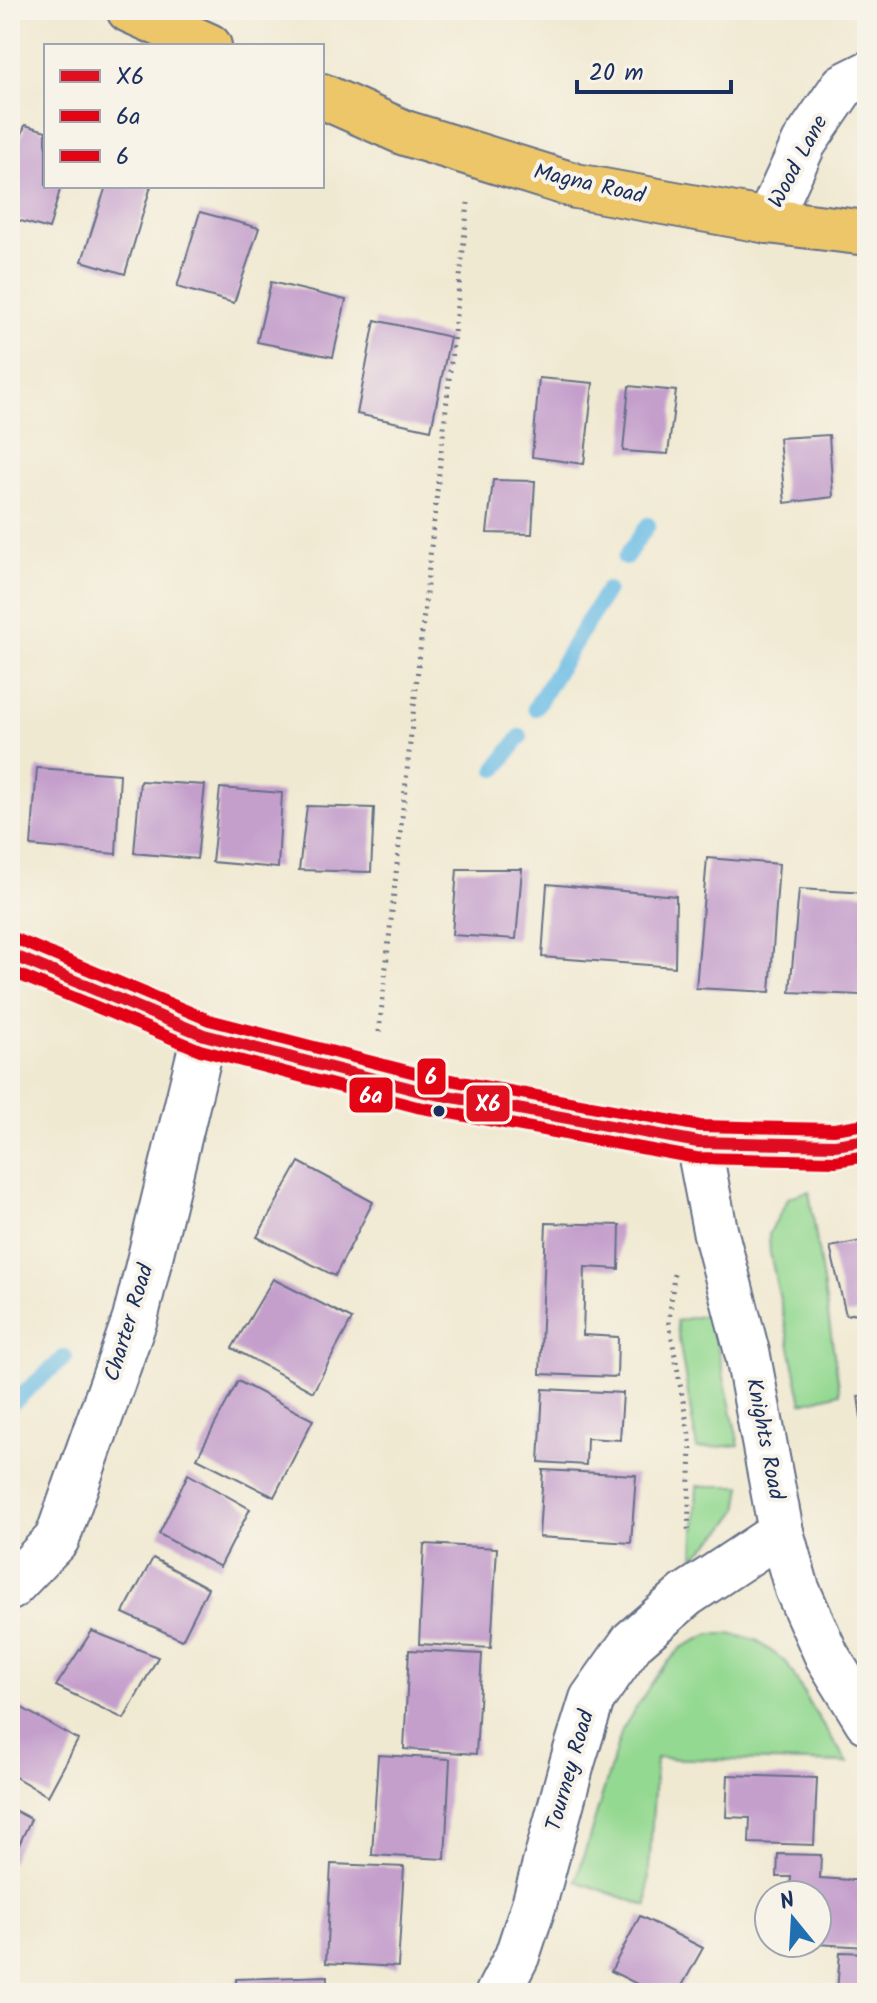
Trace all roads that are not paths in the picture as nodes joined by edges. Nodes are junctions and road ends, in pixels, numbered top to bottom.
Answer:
1 (129, 10) edge
2 (205, 44) edge
3 (867, 74) edge
4 (324, 97) edge
5 (768, 221) junction
6 (867, 233) edge
7 (10, 954) edge
8 (204, 1035) junction
9 (867, 1140) edge
10 (698, 1142) junction
11 (781, 1532) junction
12 (10, 1588) edge
13 (867, 1721) edge
14 (498, 1993) edge

1 - 2 main road
3 - 5 street, Wood Lane
4 - 5 main road, Magna Road
5 - 6 main road, Magna Road
7 - 8 street
8 - 10 street
8 - 12 street, Charter Road
9 - 10 street
10 - 11 street, Knights Road
11 - 13 street, Knights Road
11 - 14 street, Tourney Road

